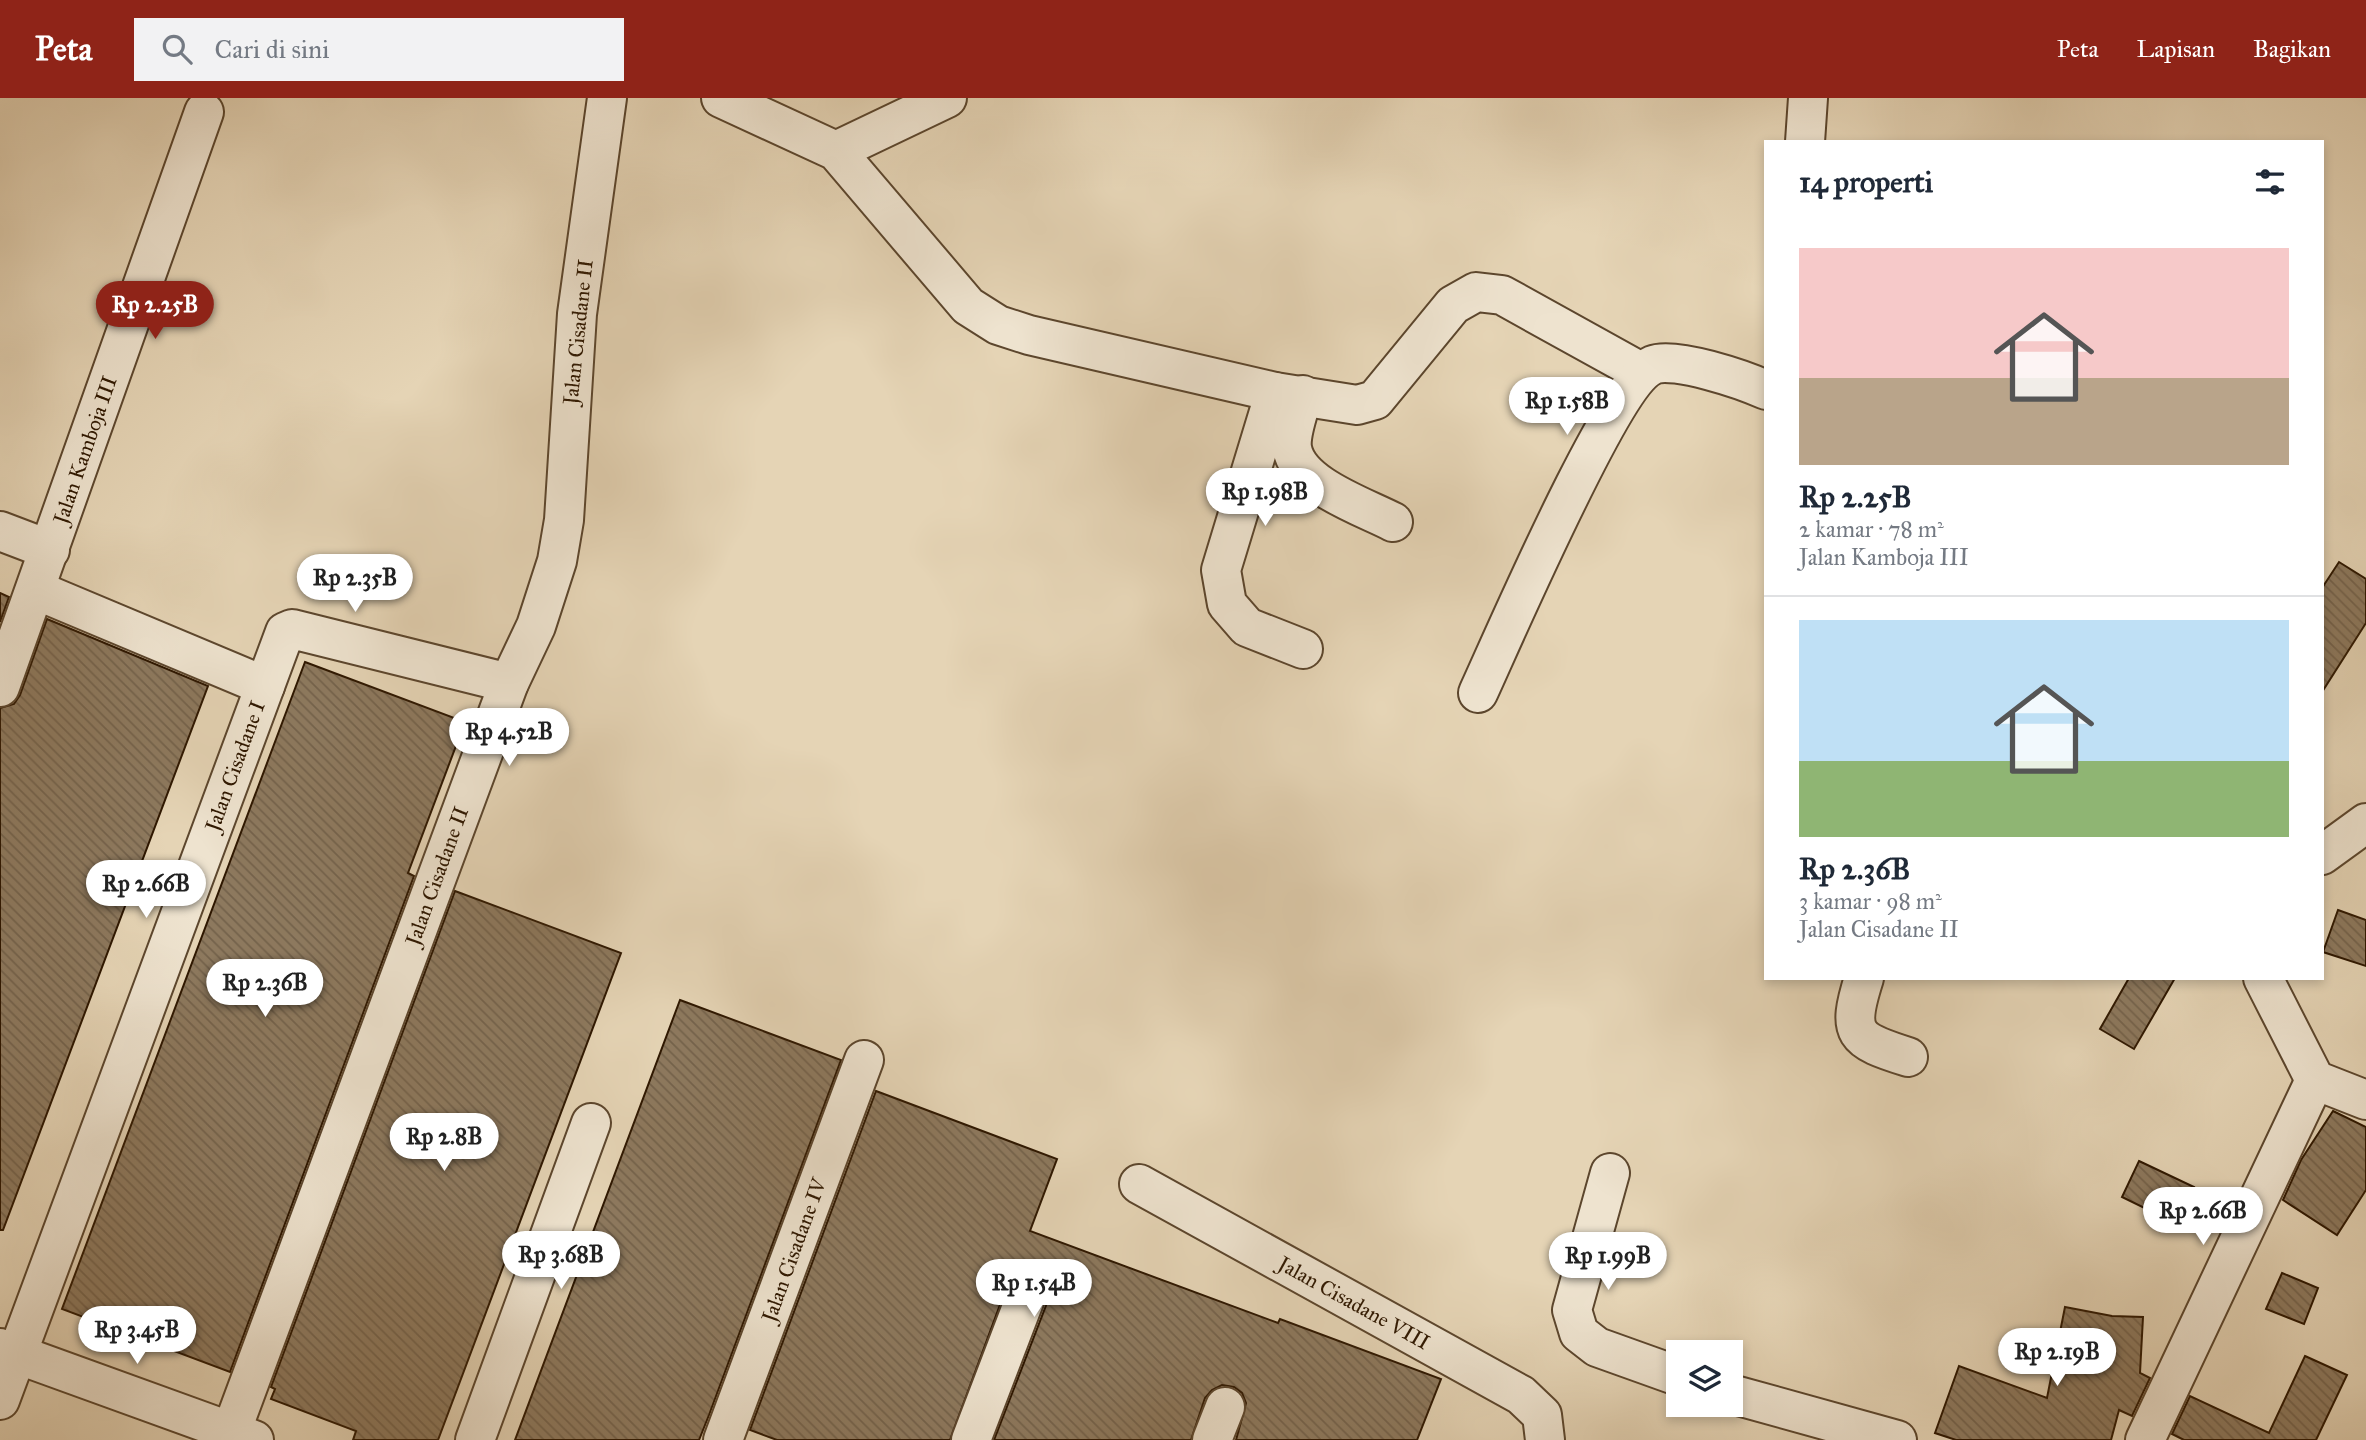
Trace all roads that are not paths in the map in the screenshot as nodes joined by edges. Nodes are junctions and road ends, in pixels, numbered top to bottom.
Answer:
1 (607, 98) edge
2 (721, 98) edge
3 (947, 98) edge
4 (1808, 98) edge
5 (204, 112) dead end
6 (1805, 140) edge
7 (835, 151) junction
8 (1641, 372) junction
9 (1764, 389) edge
10 (1289, 393) junction
11 (1393, 522) dead end
12 (0, 531) edge
13 (50, 550) junction
14 (36, 590) junction
15 (1303, 649) dead end
16 (509, 683) junction
17 (265, 686) junction
18 (0, 687) edge
19 (1478, 692) dead end
20 (2366, 822) edge
21 (2324, 854) edge
22 (1863, 980) edge
23 (2264, 980) edge
24 (1908, 1057) dead end
25 (864, 1060) dead end
26 (2315, 1080) junction
27 (2366, 1100) edge
28 (591, 1122) dead end
29 (1610, 1173) dead end
30 (1139, 1184) dead end
31 (1031, 1283) dead end
32 (9, 1351) edge
33 (1666, 1372) edge
34 (1743, 1397) edge
35 (0, 1401) edge
36 (242, 1436) edge
37 (475, 1440) edge
38 (723, 1440) edge
39 (971, 1440) edge
40 (1545, 1440) edge
41 (1897, 1440) edge
42 (2146, 1440) edge

1 - 16 street, Jalan Cisadane II
2 - 7 street
3 - 7 street
4 - 6 street
5 - 13 street, Jalan Kamboja III
7 - 10 street
8 - 9 street
8 - 10 street
8 - 19 street
10 - 11 street
10 - 15 street
12 - 13 street
13 - 14 street, Jalan Kamboja III
14 - 17 street, Jalan Cisadane I
14 - 18 street, Jalan Kamboja III
16 - 17 street
16 - 36 street, Jalan Cisadane II
17 - 32 street, Jalan Cisadane I
20 - 21 street
22 - 24 street
23 - 26 street
25 - 38 street, Jalan Cisadane IV
26 - 27 street
26 - 42 street
28 - 37 street
29 - 33 street
30 - 40 street, Jalan Cisadane VIII
31 - 39 street
32 - 35 street, Jalan Cisadane I
32 - 36 street
34 - 41 street

